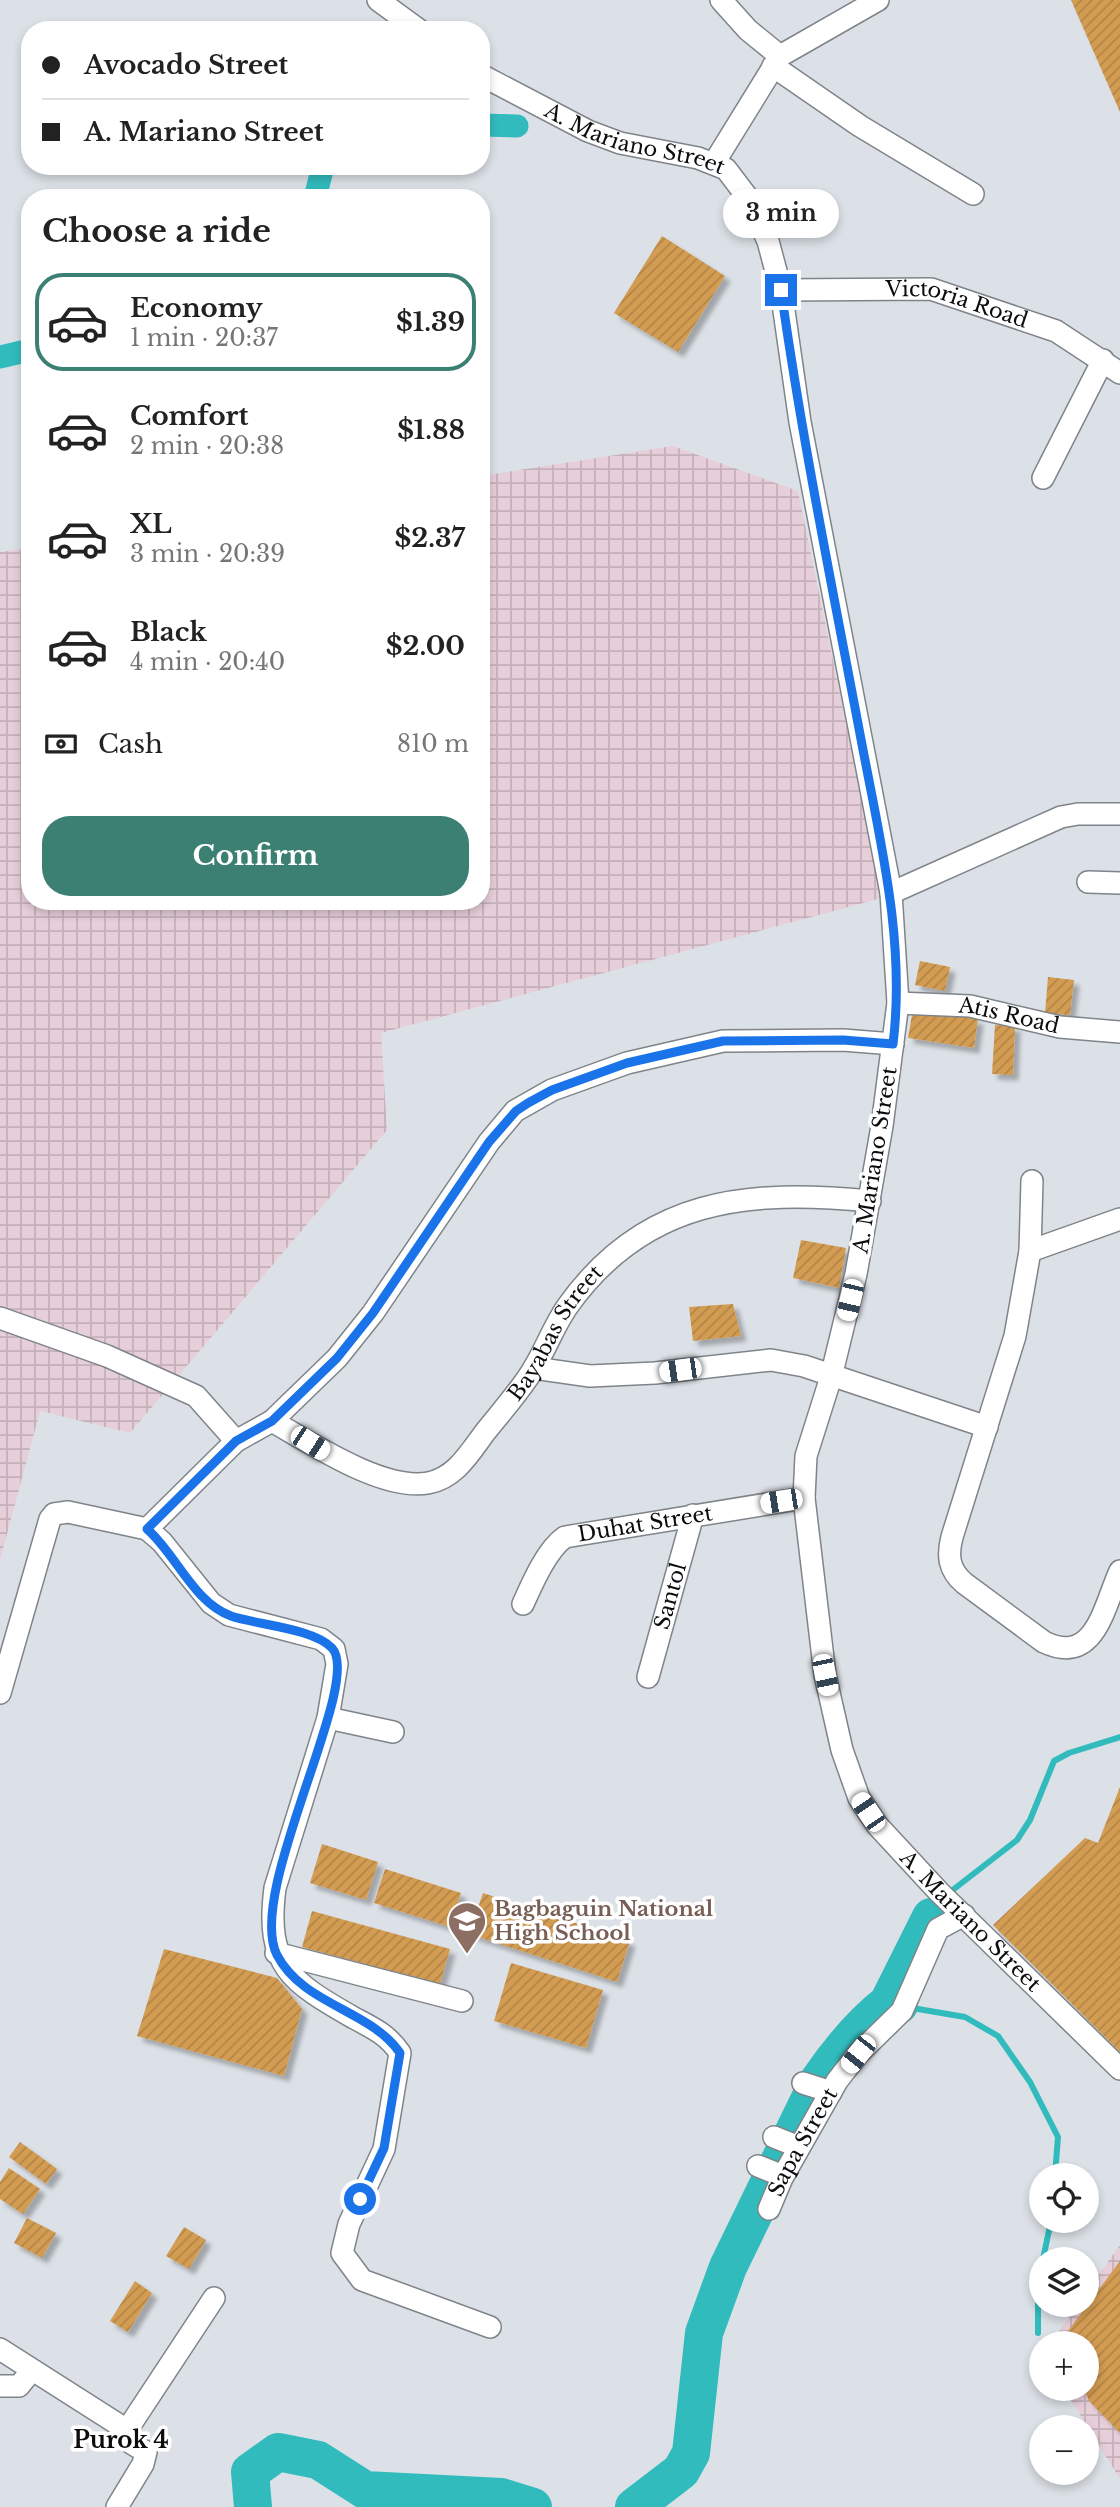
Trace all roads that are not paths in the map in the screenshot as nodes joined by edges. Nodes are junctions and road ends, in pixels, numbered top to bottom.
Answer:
1 (378, 0) edge
2 (721, 0) edge
3 (878, 0) edge
4 (407, 21) edge
5 (777, 61) junction
6 (490, 80) edge
7 (714, 163) junction
8 (973, 194) dead end
9 (781, 290) junction
10 (1102, 360) junction
11 (1120, 373) edge
12 (1043, 478) dead end
13 (1120, 814) edge
14 (1088, 882) dead end
15 (1120, 883) edge
16 (891, 893) junction
17 (898, 1003) junction
18 (1120, 1032) edge
19 (893, 1044) junction
20 (1032, 1181) dead end
21 (870, 1201) junction
22 (1120, 1219) edge
23 (1030, 1251) junction
24 (0, 1318) edge
25 (534, 1368) junction
26 (831, 1377) junction
27 (272, 1421) junction
28 (987, 1427) junction
29 (236, 1441) junction
30 (804, 1498) junction
31 (693, 1515) junction
32 (147, 1529) junction
33 (1120, 1572) edge
34 (523, 1604) dead end
35 (648, 1677) dead end
36 (0, 1693) edge
37 (328, 1718) junction
38 (393, 1732) dead end
39 (961, 1913) junction
40 (276, 1953) junction
41 (462, 2001) dead end
42 (1120, 2069) edge
43 (769, 2209) dead end
44 (214, 2298) dead end
45 (490, 2328) dead end
46 (0, 2349) edge
47 (32, 2370) junction
48 (0, 2386) edge
49 (127, 2430) junction
50 (117, 2507) edge

1 - 4 street
2 - 5 street
3 - 5 street
5 - 7 street
5 - 8 street
6 - 7 street, A. Mariano Street
7 - 9 street, A. Mariano Street
9 - 10 street, Victoria Road
9 - 16 street, A. Mariano Street
10 - 11 street, Victoria Road
10 - 12 street
13 - 16 street
14 - 15 street
16 - 17 street, A. Mariano Street
17 - 18 street, Atis Road
17 - 19 street, A. Mariano Street
19 - 21 street, A. Mariano Street
19 - 27 street
20 - 23 street
21 - 25 street, Bayabas Street
21 - 26 street, A. Mariano Street
22 - 23 street
23 - 28 street
24 - 29 street
25 - 26 street
25 - 27 street, Bayabas Street
26 - 28 street
26 - 30 street, A. Mariano Street
27 - 29 street
28 - 33 street
29 - 32 street
30 - 31 street, Duhat Street
30 - 39 street, A. Mariano Street
31 - 34 street, Duhat Street
31 - 35 street, Santol
32 - 36 street
32 - 37 street
37 - 38 street
37 - 40 street
39 - 42 street, A. Mariano Street
39 - 43 street, Sapa Street
40 - 41 street
40 - 45 street
44 - 49 street
46 - 47 street
47 - 48 street
47 - 49 street
49 - 50 street

